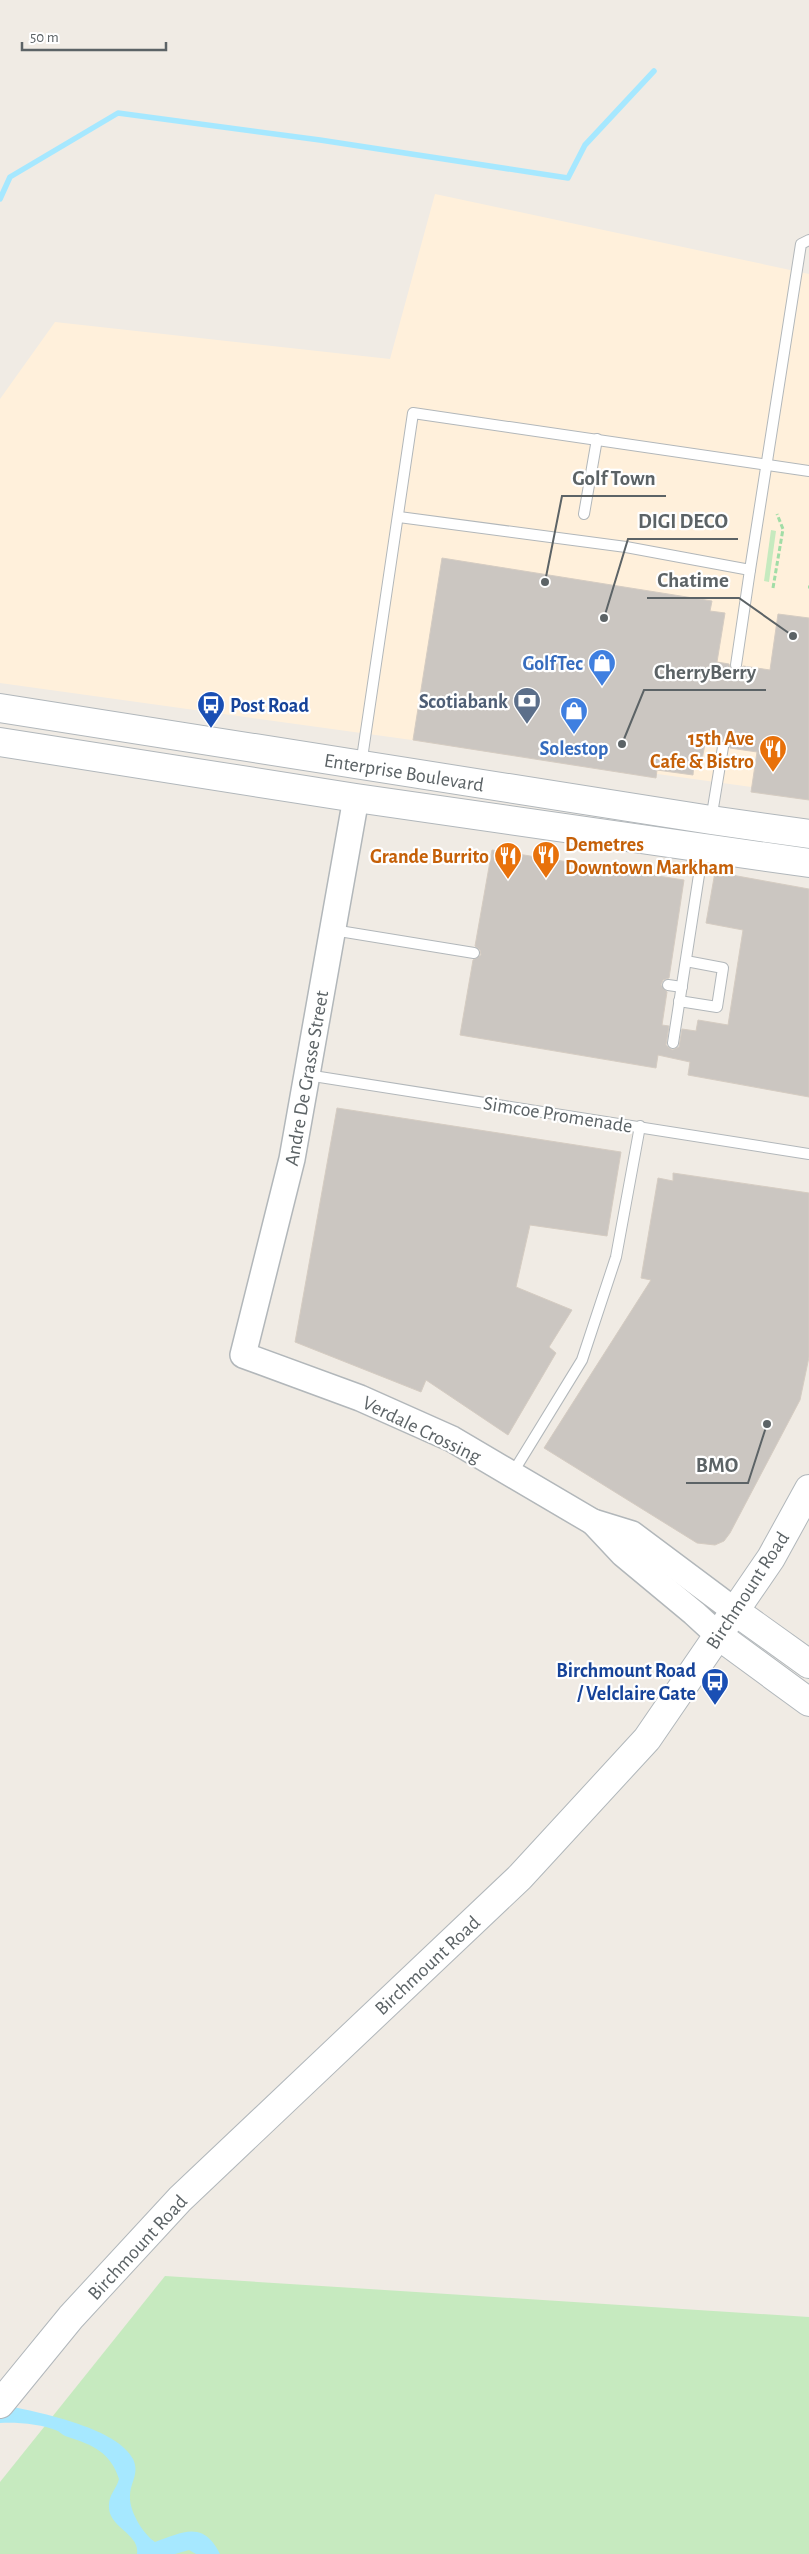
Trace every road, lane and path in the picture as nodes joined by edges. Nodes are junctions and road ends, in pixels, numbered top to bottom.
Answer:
1 (809, 240) edge
2 (597, 439) junction
3 (767, 465) junction
4 (809, 471) edge
5 (584, 514) dead end
6 (778, 514) dead end
7 (398, 517) junction
8 (750, 570) junction
9 (773, 588) dead end
10 (736, 664) dead end
11 (0, 708) edge
12 (0, 742) edge
13 (723, 746) dead end
14 (361, 765) junction
15 (356, 798) junction
16 (711, 820) junction
17 (809, 834) edge
18 (703, 848) junction
19 (809, 863) edge
20 (333, 930) junction
21 (474, 953) dead end
22 (686, 961) junction
23 (668, 985) dead end
24 (682, 987) junction
25 (680, 1001) junction
26 (673, 1043) dead end
27 (307, 1075) junction
28 (640, 1126) junction
29 (809, 1154) edge
30 (243, 1355) joint
31 (512, 1474) junction
32 (809, 1489) edge
33 (593, 1522) junction
34 (735, 1611) junction
35 (719, 1636) junction
36 (809, 1664) edge
37 (809, 1702) edge
38 (0, 2404) edge

1 - 3 lane
2 - 3 lane
2 - 5 lane
2 - 7 lane
3 - 4 lane
3 - 8 lane
6 - 9 path
7 - 8 lane
7 - 14 lane
8 - 10 lane
11 - 14 main road, Enterprise Boulevard
12 - 15 main road, Enterprise Boulevard
13 - 16 lane
14 - 16 main road, Enterprise Boulevard
15 - 18 main road, Enterprise Boulevard
15 - 20 street, Andre De Grasse Street
16 - 17 main road, Enterprise Boulevard
18 - 19 main road, Enterprise Boulevard
18 - 22 lane
20 - 21 lane
20 - 27 street, Andre De Grasse Street
22 - 24 lane
22 - 25 lane
23 - 24 lane
24 - 25 lane
25 - 26 lane
27 - 28 lane, Simcoe Promenade
27 - 30 street, Andre De Grasse Street
28 - 29 lane, Simcoe Promenade
28 - 31 lane
30 - 31 street, Verdale Crossing
31 - 33 street, Verdale Crossing
32 - 34 main road, Birchmount Road
33 - 34 street, Verdale Crossing
33 - 35 street, Verdale Crossing
34 - 35 main road, Birchmount Road
34 - 36 main road, Verdale Crossing
35 - 37 main road, Verdale Crossing
35 - 38 main road, Birchmount Road

